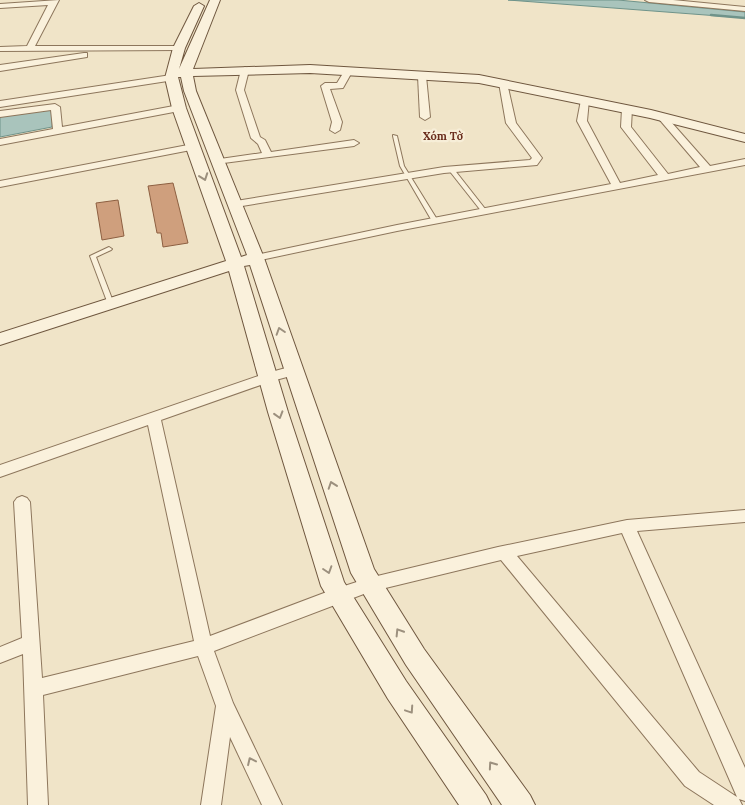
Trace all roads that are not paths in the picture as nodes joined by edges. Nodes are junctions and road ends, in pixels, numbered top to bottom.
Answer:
1 (650, 0) edge
2 (54, 1) edge
3 (676, 1) edge
4 (206, 5) edge
5 (0, 6) edge
6 (745, 9) edge
7 (30, 48) junction
8 (126, 48) junction
9 (179, 48) junction
10 (0, 49) edge
11 (0, 68) edge
12 (244, 70) junction
13 (348, 72) junction
14 (176, 74) junction
15 (422, 76) junction
16 (503, 84) junction
17 (585, 100) junction
18 (0, 104) edge
19 (179, 108) junction
20 (627, 109) junction
21 (0, 114) edge
22 (425, 117) dead end
23 (662, 117) junction
24 (335, 130) dead end
25 (58, 131) junction
26 (395, 136) dead end
27 (745, 138) edge
28 (0, 142) edge
29 (354, 143) dead end
30 (193, 147) junction
31 (267, 154) junction
32 (220, 162) junction
33 (745, 162) edge
34 (451, 169) junction
35 (707, 169) junction
36 (410, 177) junction
37 (665, 177) junction
38 (0, 184) edge
39 (617, 186) junction
40 (236, 204) junction
41 (484, 211) junction
42 (434, 221) junction
43 (110, 249) dead end
44 (256, 258) junction
45 (234, 263) junction
46 (111, 304) junction
47 (0, 339) edge
48 (293, 372) junction
49 (269, 377) junction
50 (153, 417) junction
51 (0, 471) edge
52 (22, 502) dead end
53 (744, 517) edge
54 (627, 526) junction
55 (505, 553) junction
56 (369, 585) junction
57 (338, 595) junction
58 (31, 643) junction
59 (204, 647) junction
60 (0, 655) edge
61 (34, 688) junction
62 (225, 706) junction
63 (745, 791) edge
64 (38, 805) edge
65 (212, 805) edge
66 (272, 805) edge
67 (476, 805) edge
68 (520, 805) edge
69 (732, 805) edge

1 - 3 street
2 - 5 street
2 - 7 street
3 - 6 street
4 - 9 main road
4 - 14 main road
7 - 8 street
7 - 10 street
8 - 9 street
8 - 11 street
9 - 14 main road
12 - 13 main road
12 - 14 main road
12 - 31 street
13 - 15 main road
13 - 24 street
14 - 18 street
14 - 19 main road
14 - 32 main road
15 - 16 main road
15 - 22 street
16 - 17 main road
16 - 34 street
17 - 20 main road
17 - 39 street
19 - 25 street
19 - 30 main road
20 - 23 main road
20 - 37 street
21 - 25 street
23 - 27 main road
23 - 35 street
25 - 28 street
26 - 36 lane
29 - 31 street
30 - 38 street
30 -> 45 main road
31 - 32 street
32 - 40 main road
33 - 35 street
34 - 36 street
34 - 41 lane
35 - 37 street
36 - 40 street
36 - 42 lane
37 - 39 street
39 - 41 street
40 - 44 main road
41 - 42 street
42 - 44 street
43 - 46 lane
44 - 45 main road
48 -> 44 main road
45 - 46 main road
45 - 49 main road
46 - 47 main road
48 - 49 street
56 -> 48 main road
49 - 50 street
49 -> 57 main road
50 - 51 street
50 - 59 street
52 - 58 street
53 - 54 street
54 - 55 street
54 - 63 street
55 - 56 street
55 - 69 street
56 - 57 street
68 -> 56 main road
57 - 59 street
57 -> 67 main road
58 - 60 street
58 - 61 street
59 - 61 street
59 - 62 street
61 - 64 street
62 - 65 street
66 -> 62 street

